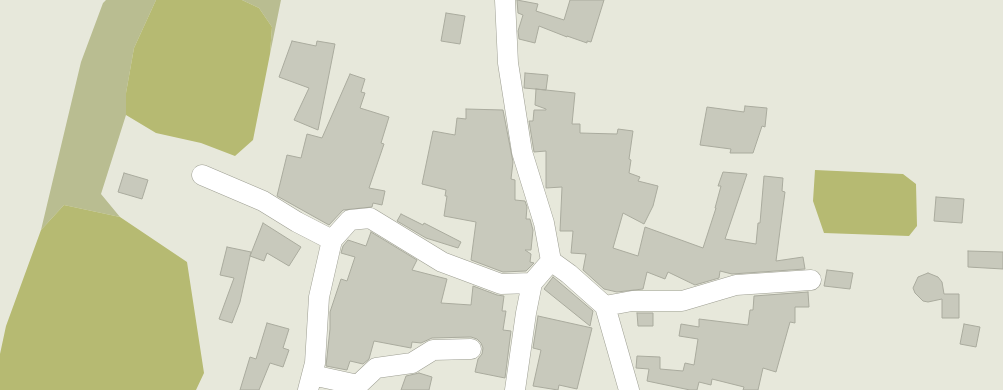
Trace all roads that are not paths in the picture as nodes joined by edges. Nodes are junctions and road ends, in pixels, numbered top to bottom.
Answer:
1 (505, 0) edge
2 (202, 175) dead end
3 (332, 240) junction
4 (551, 261) junction
5 (811, 280) dead end
6 (532, 283) junction
7 (605, 306) junction
8 (471, 349) dead end
9 (310, 382) edge
10 (515, 390) edge
11 (629, 390) edge

1 - 4 street
2 - 3 street
3 - 6 street
3 - 9 street
4 - 6 street
4 - 7 street
5 - 7 street
6 - 10 street
7 - 11 street
8 - 9 street

